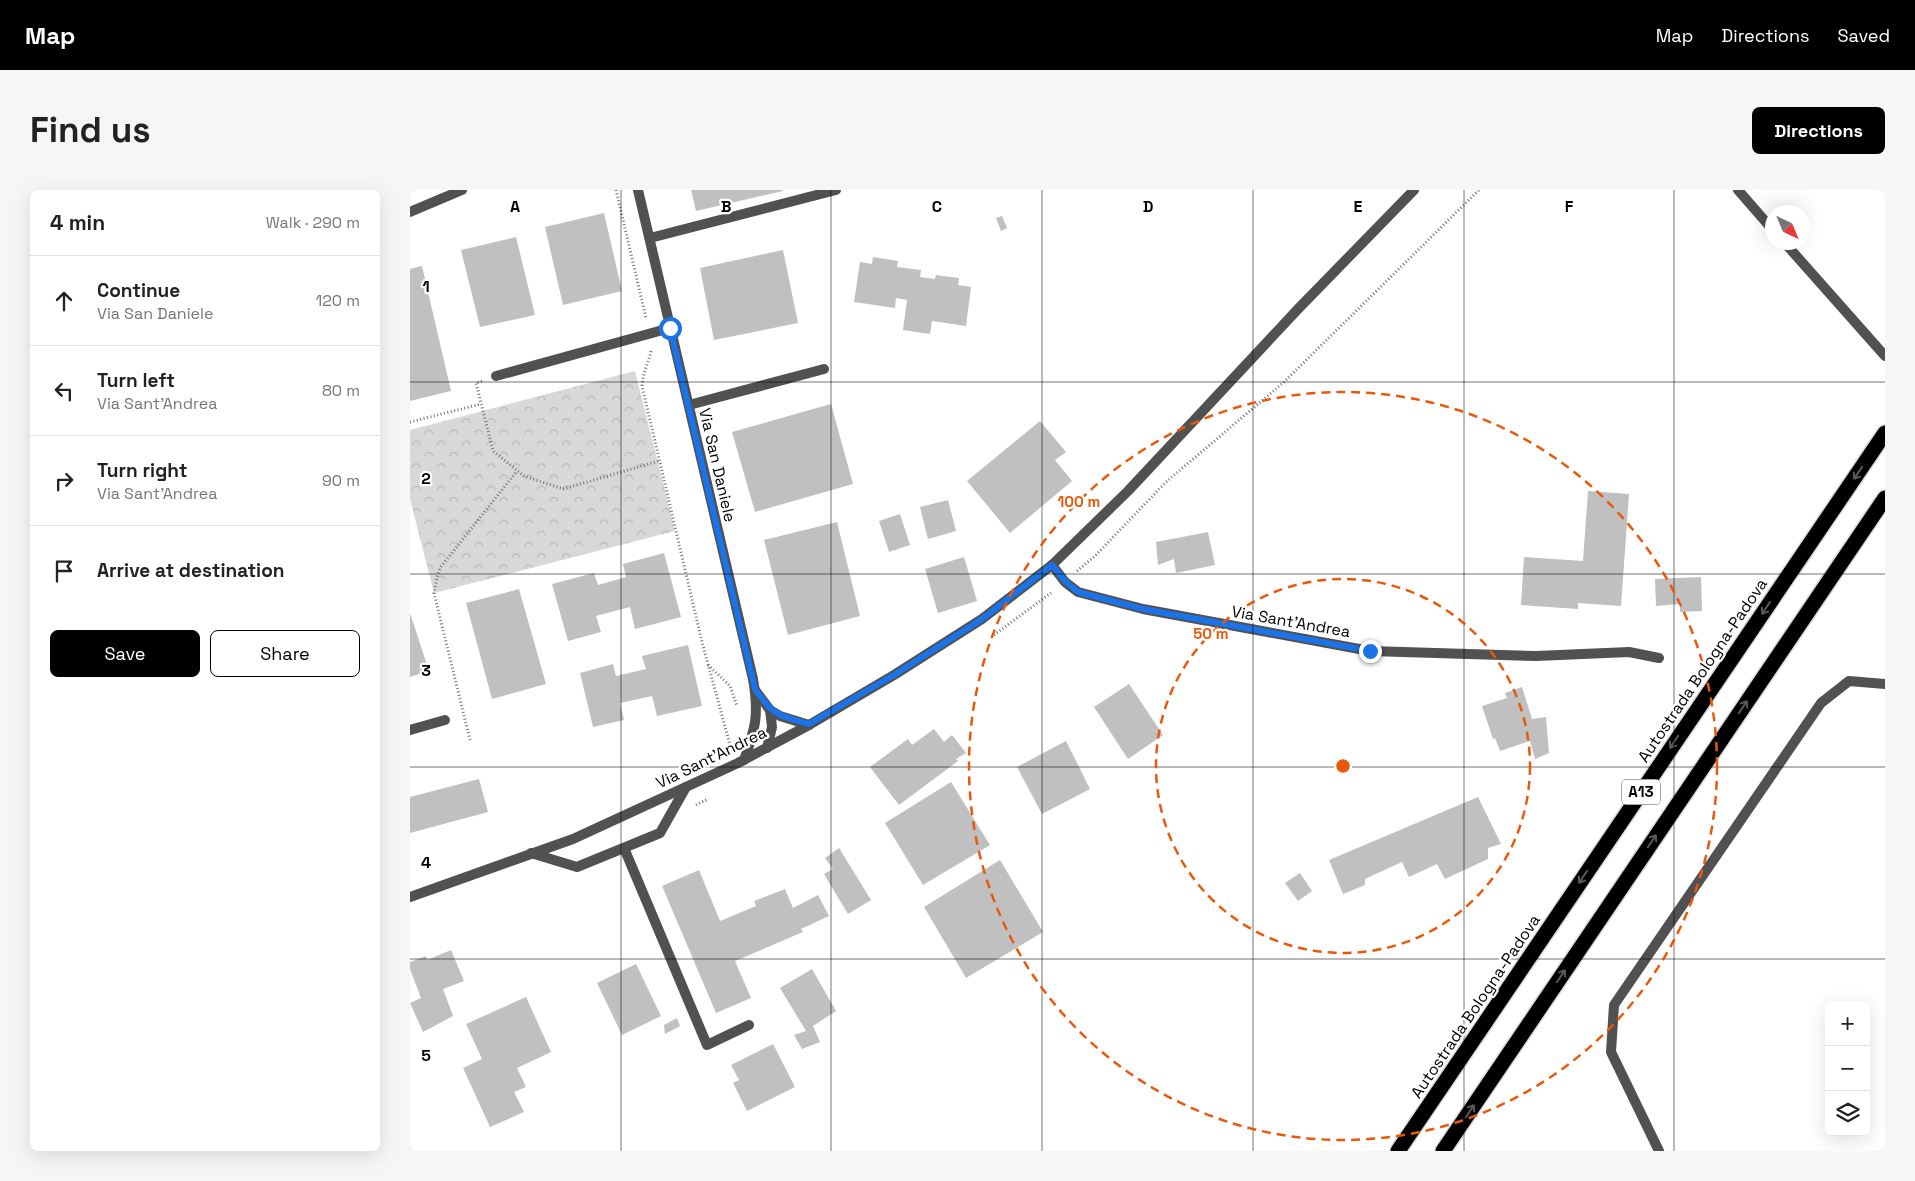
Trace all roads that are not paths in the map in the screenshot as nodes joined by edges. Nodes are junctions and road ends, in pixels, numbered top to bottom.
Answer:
1 (462, 190) edge
2 (638, 190) edge
3 (836, 190) edge
4 (1414, 190) edge
5 (1738, 190) edge
6 (410, 212) edge
7 (1765, 221) edge
8 (650, 238) junction
9 (1791, 250) edge
10 (670, 328) junction
11 (1885, 356) edge
12 (824, 369) dead end
13 (496, 376) road end
14 (689, 405) junction
15 (1885, 433) edge
16 (1885, 498) edge
17 (1052, 565) junction
18 (1659, 658) dead end
19 (1885, 684) edge
20 (755, 689) junction
21 (770, 710) junction
22 (444, 720) dead end
23 (809, 724) junction
24 (410, 730) edge
25 (766, 748) junction
26 (744, 760) junction
27 (686, 787) junction
28 (624, 848) junction
29 (532, 854) junction
30 (410, 897) edge
31 (749, 1025) dead end
32 (1398, 1151) edge
33 (1443, 1151) edge
34 (1659, 1151) edge

1 - 6 street
2 - 8 street, Via San Daniele
3 - 8 street
4 - 17 street, Via Sant'Andrea
5 - 7 street
8 - 10 street, Via San Daniele
9 - 11 street
10 - 13 street
10 - 14 street, Via San Daniele
12 - 14 street
14 - 20 street, Via San Daniele
15 -> 32 highway, Autostrada Bologna-Padova / A13
33 -> 16 highway, A13
17 - 18 street, Via Sant'Andrea
17 - 23 street, Via Sant'Andrea
19 - 34 street
20 - 21 street, Via San Daniele
20 - 26 street, Via San Daniele
21 - 23 street
21 - 25 street
22 - 24 street
23 - 25 street, Via Sant'Andrea
25 - 26 street, Via Sant'Andrea
26 - 27 street, Via Sant'Andrea
27 - 28 street
27 - 29 street, Via Sant'Andrea
28 - 29 street
28 - 31 street
29 - 30 street, Via Sant'Andrea

